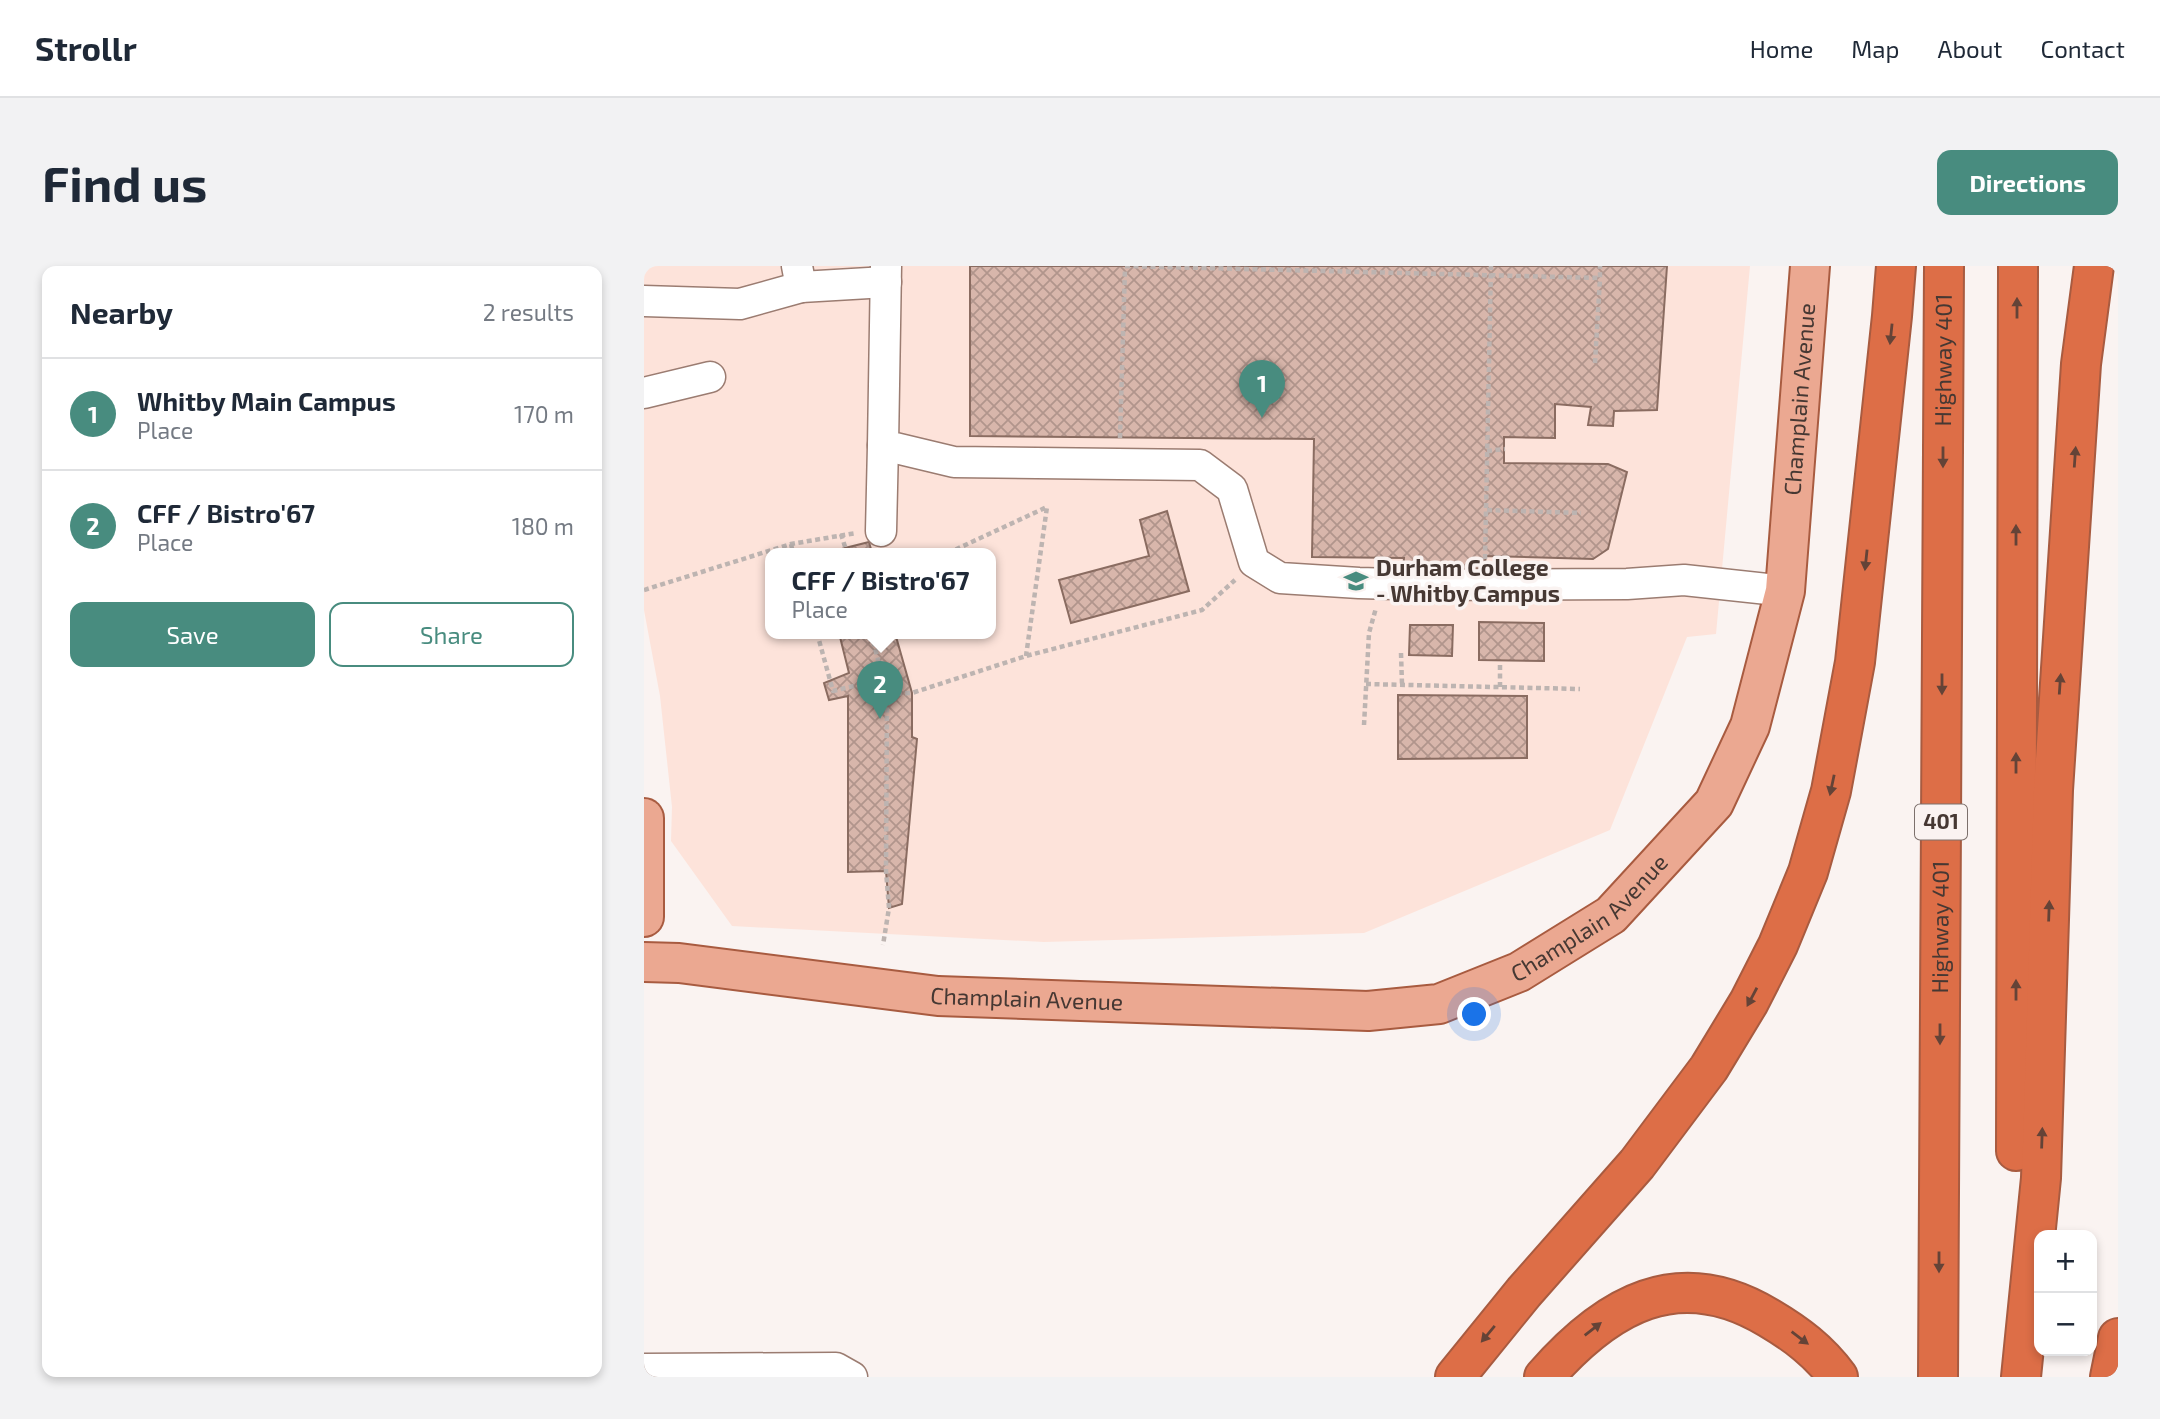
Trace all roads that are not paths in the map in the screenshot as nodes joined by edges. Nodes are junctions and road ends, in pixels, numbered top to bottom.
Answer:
1 (1810, 266) edge
2 (1896, 266) edge
3 (1944, 266) edge
4 (2018, 266) edge
5 (2094, 266) edge
6 (886, 274) edge
7 (799, 276) edge
8 (644, 302) edge
9 (710, 377) dead end
10 (644, 393) edge
11 (883, 445) junction
12 (881, 531) road end
13 (1785, 591) junction
14 (644, 818) edge
15 (644, 918) edge
16 (644, 962) edge
17 (2118, 1338) edge
18 (644, 1369) edge
19 (800, 1373) edge
20 (852, 1377) edge
21 (1455, 1377) edge
22 (1544, 1377) edge
23 (1838, 1377) edge
24 (1938, 1377) edge
25 (2019, 1377) edge
26 (2110, 1377) edge

1 - 13 main road, Champlain Avenue
2 -> 21 highway
3 -> 24 highway, Highway 401 / 401
25 -> 4 highway
25 -> 5 highway
6 - 7 lane
6 - 11 lane
7 - 8 lane
9 - 10 lane
11 - 12 lane
11 - 13 lane
13 - 16 main road, Champlain Avenue
14 - 15 main road
17 - 26 highway
18 - 19 lane
19 - 20 lane
22 -> 23 highway

